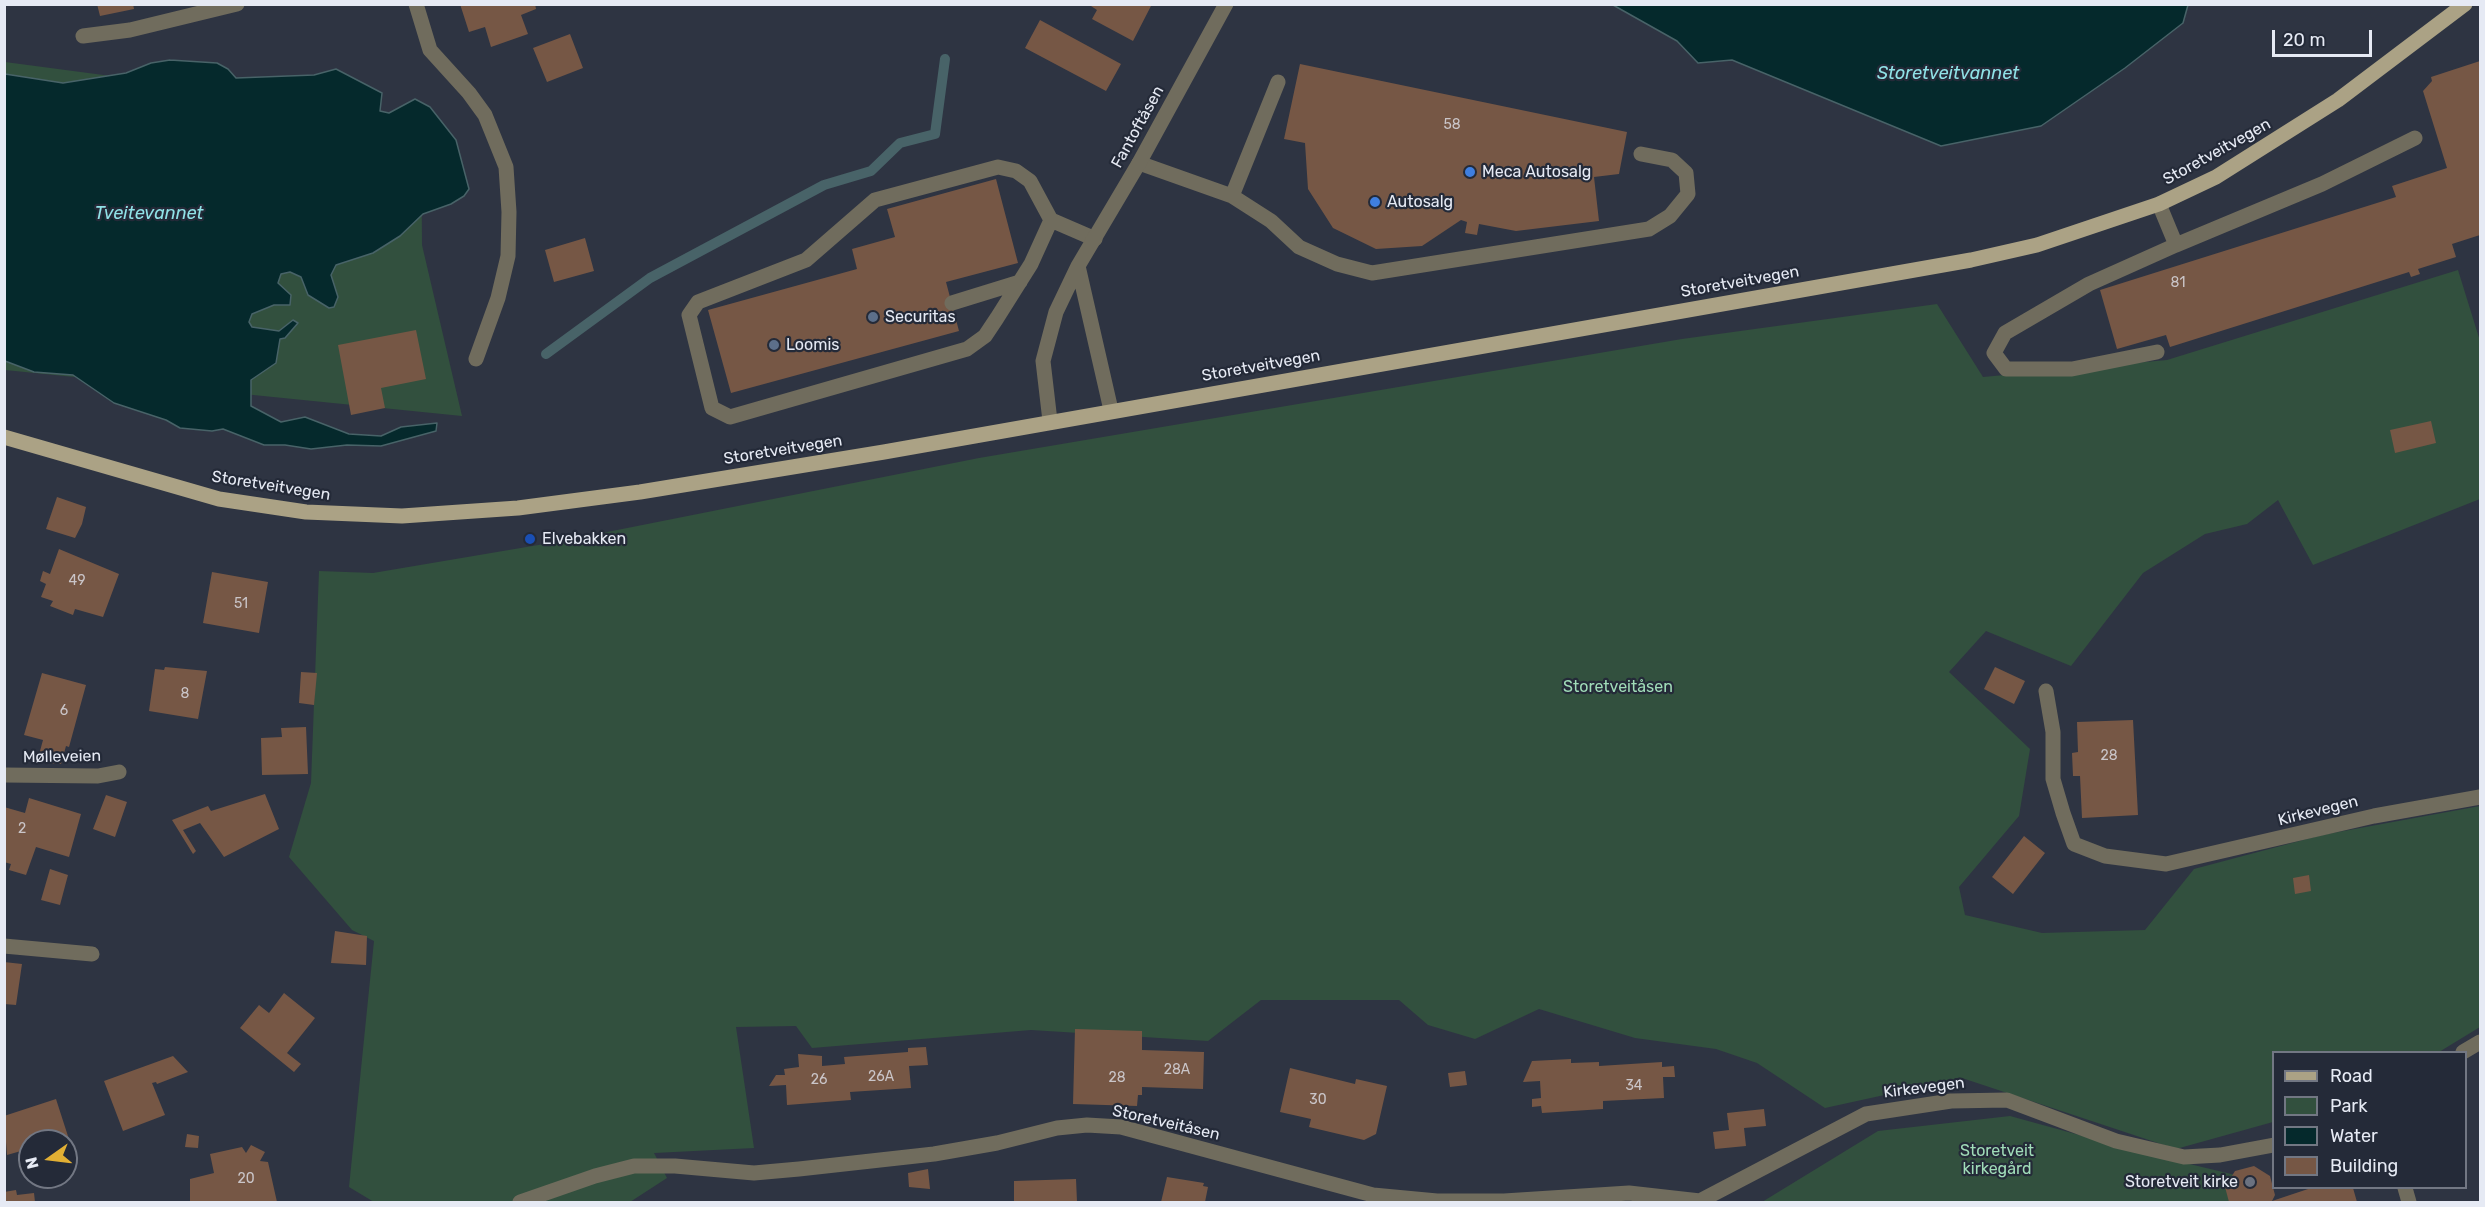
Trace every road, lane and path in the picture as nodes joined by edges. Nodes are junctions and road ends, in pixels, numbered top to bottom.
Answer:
1 (237, 4) edge
2 (416, 4) edge
3 (1226, 4) edge
4 (2465, 4) edge
5 (83, 36) dead end
6 (1278, 82) dead end
7 (2415, 138) dead end
8 (1641, 154) dead end
9 (1139, 163) junction
10 (1232, 196) junction
11 (2159, 204) junction
12 (1051, 220) junction
13 (1095, 239) junction
14 (2176, 245) junction
15 (1078, 266) junction
16 (1020, 282) junction
17 (952, 303) dead end
18 (2157, 352) dead end
19 (476, 359) dead end
20 (1111, 410) junction
21 (1050, 421) junction
22 (4, 437) edge
23 (2046, 691) dead end
24 (119, 772) dead end
25 (4, 775) edge
26 (2481, 796) edge
27 (4, 946) edge
28 (92, 954) dead end
29 (2481, 1042) edge
30 (2466, 1051) edge
31 (2272, 1144) edge
32 (1699, 1202) edge
33 (520, 1203) edge

1 - 5 street
2 - 19 street
3 - 9 street, Fantoftåsen
4 - 11 main road, Storetveitvegen
6 - 10 street
7 - 14 street
8 - 10 street
9 - 10 street
9 - 13 street, Fantoftåsen
11 - 14 street
11 - 20 main road, Storetveitvegen
12 - 13 street
12 - 16 street
12 - 16 street
13 - 15 street, Fantoftåsen
14 - 18 street
15 - 20 street
15 - 21 street, Fantoftåsen
16 - 17 street
20 - 21 main road, Storetveitvegen
21 - 22 main road, Storetveitvegen
23 - 26 street, Kirkevegen
24 - 25 street, Mølleveien
27 - 28 street
29 - 30 street
31 - 32 street, Kirkevegen
32 - 33 street, Storetveitåsen

